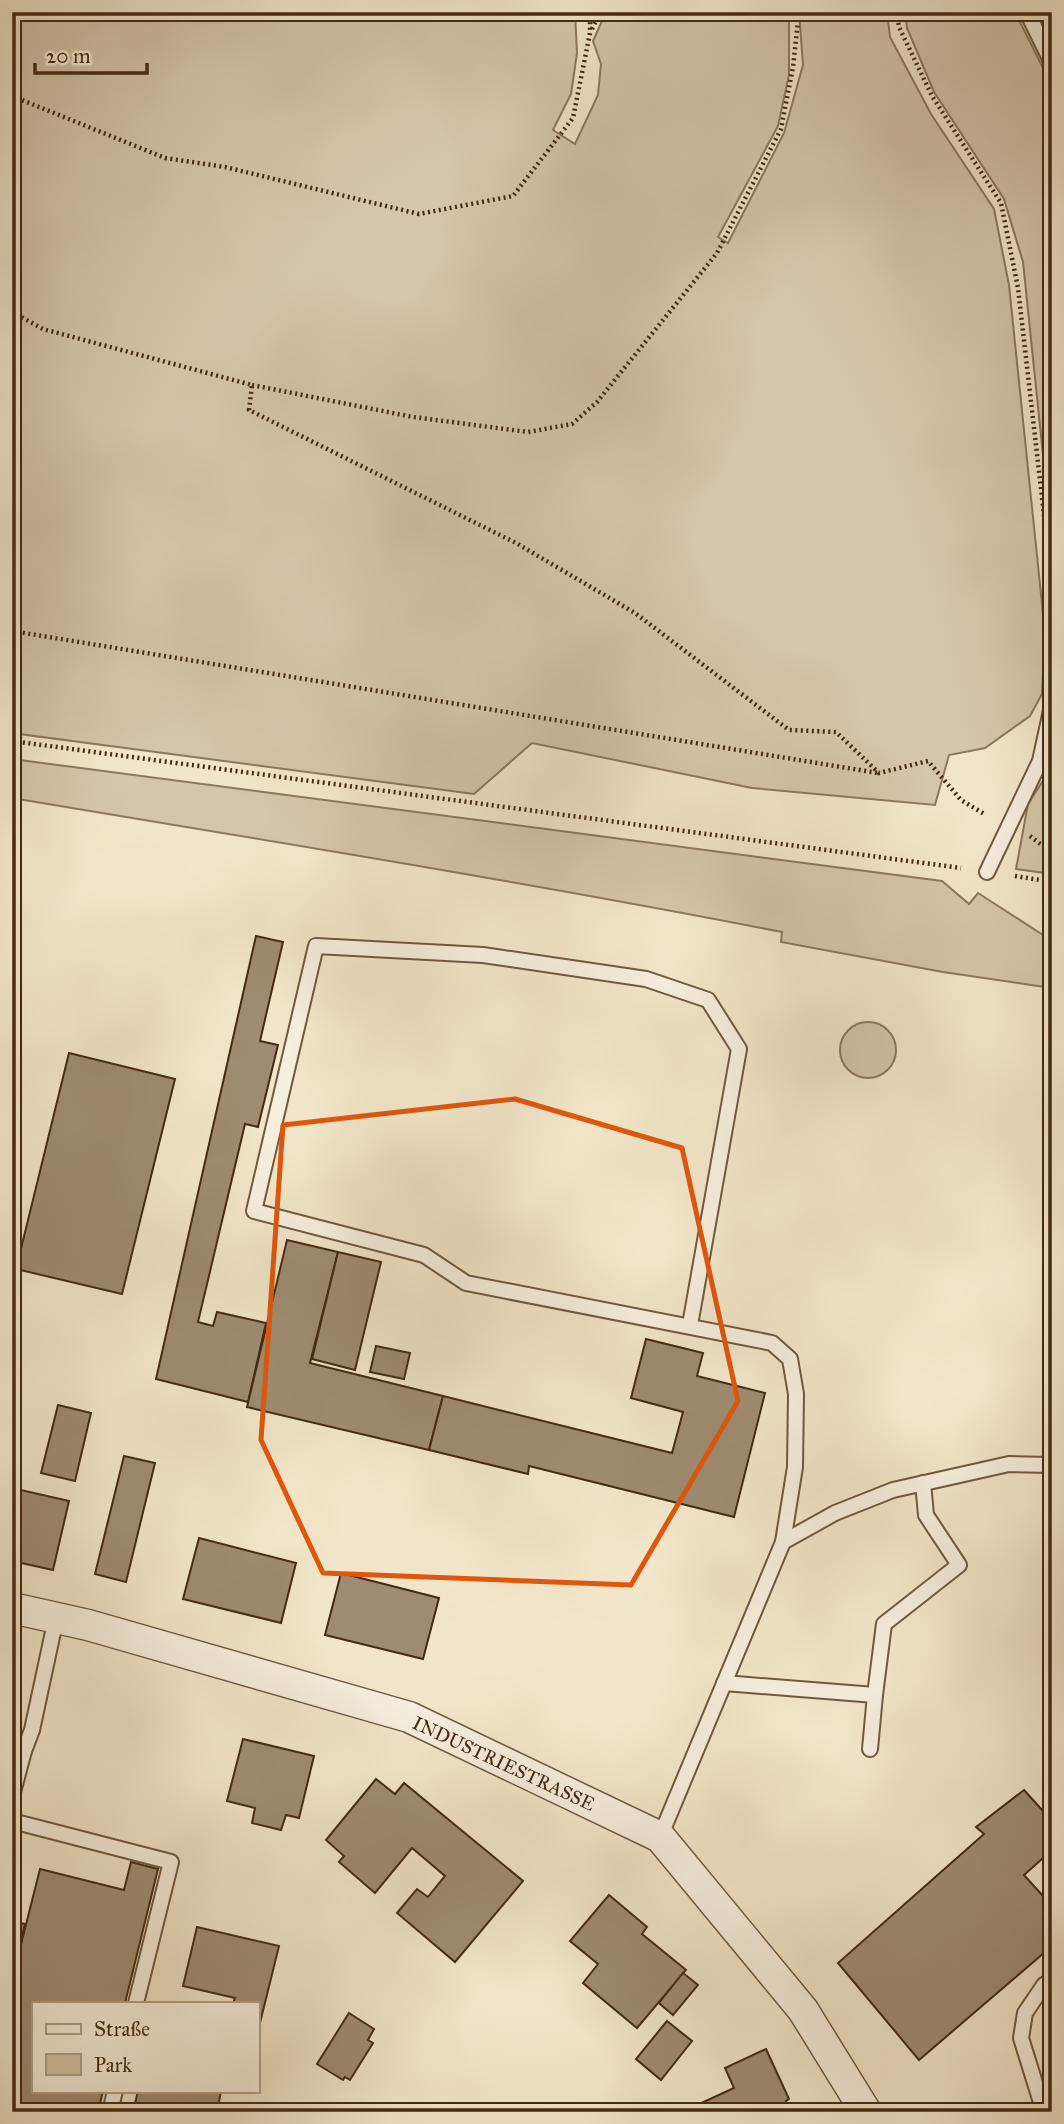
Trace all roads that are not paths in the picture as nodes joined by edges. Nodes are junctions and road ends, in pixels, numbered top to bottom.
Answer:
1 (1027, 12) edge
2 (1052, 64) edge
3 (1052, 706) edge
4 (987, 872) road end
5 (690, 1325) junction
6 (1052, 1465) edge
7 (923, 1483) junction
8 (783, 1542) junction
9 (12, 1608) edge
10 (56, 1618) junction
11 (724, 1683) junction
12 (875, 1695) junction
13 (870, 1749) dead end
14 (18, 1756) edge
15 (12, 1796) edge
16 (12, 1821) edge
17 (660, 1837) junction
18 (1052, 1980) edge
19 (136, 2002) edge
20 (115, 2092) edge
21 (110, 2112) edge
22 (866, 2112) edge
23 (1044, 2112) edge

1 - 2 lane
3 - 4 lane
5 - 5 lane
5 - 8 lane
6 - 7 lane
7 - 8 lane
7 - 12 lane
8 - 11 lane
9 - 10 street, INDUSTRIESTRASSE
10 - 14 lane
10 - 17 street, INDUSTRIESTRASSE
11 - 12 lane
11 - 17 lane
12 - 13 lane
14 - 15 lane
16 - 19 lane
17 - 22 street, INDUSTRIESTRASSE
18 - 23 lane
20 - 21 lane

